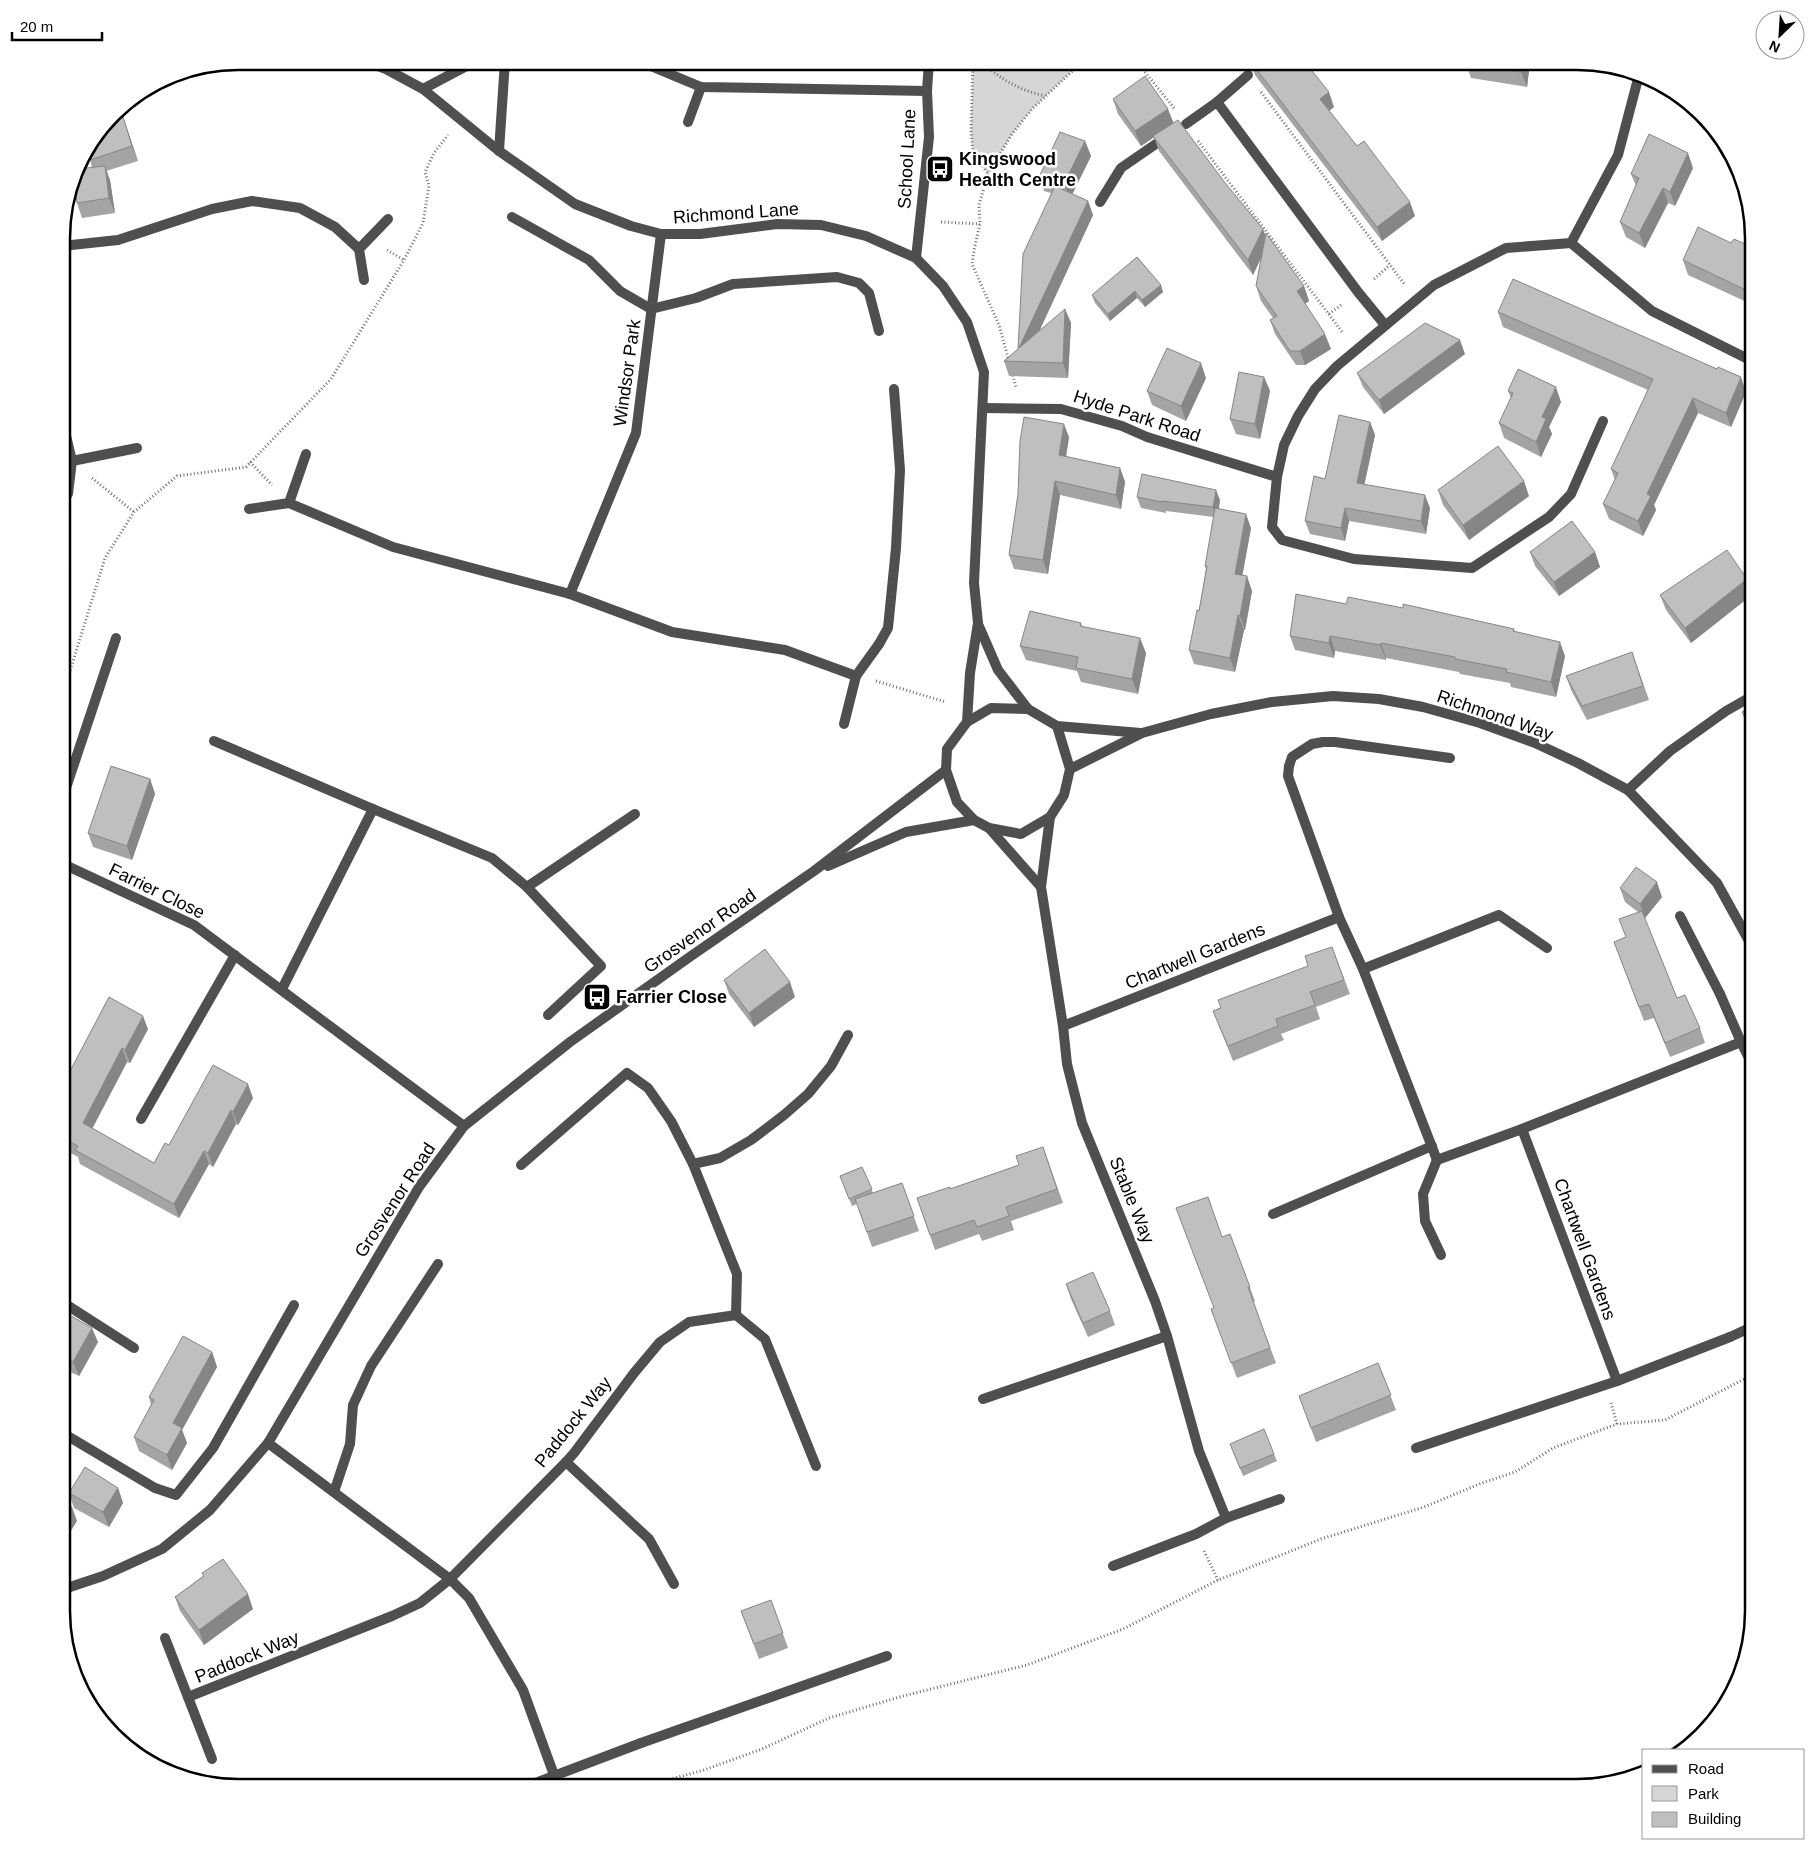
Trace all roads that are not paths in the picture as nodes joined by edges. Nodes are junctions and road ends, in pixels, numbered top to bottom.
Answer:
1 (388, 70) edge
2 (459, 70) edge
3 (504, 70) edge
4 (658, 70) edge
5 (928, 70) edge
6 (1248, 75) road end
7 (1637, 81) edge
8 (701, 87) junction
9 (422, 89) junction
10 (927, 91) junction
11 (1217, 102) junction
12 (688, 122) dead end
13 (499, 150) junction
14 (1100, 202) dead end
15 (512, 217) dead end
16 (388, 219) dead end
17 (661, 234) junction
18 (1571, 243) junction
19 (70, 245) edge
20 (359, 249) junction
21 (916, 258) junction
22 (364, 280) dead end
23 (652, 309) junction
24 (1385, 325) junction
25 (880, 331) dead end
26 (1745, 358) edge
27 (894, 389) dead end
28 (984, 408) junction
29 (1602, 421) dead end
30 (137, 448) dead end
31 (70, 453) edge
32 (306, 454) dead end
33 (72, 461) junction
34 (1277, 476) junction
35 (70, 478) edge
36 (289, 503) junction
37 (249, 509) dead end
38 (570, 594) junction
39 (978, 623) junction
40 (116, 638) dead end
41 (856, 676) junction
42 (1745, 700) edge
43 (1028, 709) junction
44 (967, 722) junction
45 (844, 724) dead end
46 (1057, 726) junction
47 (1142, 733) junction
48 (214, 741) dead end
49 (1450, 758) dead end
50 (1070, 769) junction
51 (946, 770) junction
52 (70, 779) edge
53 (1628, 790) junction
54 (373, 809) junction
55 (635, 814) dead end
56 (1050, 817) junction
57 (974, 820) junction
58 (989, 828) junction
59 (70, 867) edge
60 (814, 872) junction
61 (527, 887) junction
62 (1041, 887) junction
63 (1680, 916) dead end
64 (1339, 917) junction
65 (1745, 934) edge
66 (1548, 948) dead end
67 (235, 955) junction
68 (1363, 969) junction
69 (282, 989) junction
70 (548, 1015) dead end
71 (1063, 1026) junction
72 (848, 1035) dead end
73 (1741, 1042) junction
74 (1745, 1050) edge
75 (141, 1119) dead end
76 (464, 1126) junction
77 (1522, 1129) junction
78 (1432, 1146) junction
79 (1437, 1160) junction
80 (693, 1164) junction
81 (520, 1165) dead end
82 (1273, 1214) dead end
83 (1440, 1255) dead end
84 (438, 1264) dead end
85 (294, 1305) dead end
86 (70, 1307) edge
87 (736, 1315) junction
88 (1745, 1330) edge
89 (1167, 1336) junction
90 (134, 1348) dead end
91 (1617, 1381) junction
92 (983, 1399) dead end
93 (70, 1437) edge
94 (268, 1443) junction
95 (1416, 1448) dead end
96 (566, 1462) junction
97 (816, 1466) dead end
98 (334, 1492) junction
99 (1280, 1499) dead end
100 (1226, 1518) junction
101 (1113, 1566) dead end
102 (450, 1579) junction
103 (674, 1584) dead end
104 (70, 1587) edge
105 (165, 1638) dead end
106 (887, 1656) dead end
107 (188, 1697) junction
108 (212, 1759) dead end
109 (554, 1774) junction
110 (543, 1779) edge

1 - 9 street, Richmond Lane
2 - 9 street
3 - 13 street
4 - 8 street
5 - 10 street, School Lane
6 - 11 street
7 - 18 street
8 - 10 street
8 - 12 street
9 - 13 street, Richmond Lane
10 - 21 street, School Lane
11 - 14 street
11 - 24 street
13 - 17 street, Richmond Lane
15 - 23 street
16 - 20 street
17 - 21 street, Richmond Lane
17 - 23 street, Windsor Park
18 - 24 street
18 - 26 street
19 - 20 street
20 - 22 street
21 - 28 street, Richmond Lane
23 - 25 street
23 - 38 street, Windsor Park
24 - 34 street
27 - 41 street
28 - 34 street, Hyde Park Road
28 - 39 street, Richmond Lane
29 - 34 street
30 - 33 street
31 - 33 street
32 - 36 street
33 - 35 street
36 - 37 street
36 - 38 street
38 - 41 street
39 - 43 street, Richmond Lane
39 - 44 street, Richmond Lane
40 - 52 street
41 - 45 street
42 - 53 street
43 - 44 street
43 - 46 street
44 - 51 street
46 - 47 street, Richmond Way
46 - 50 street
47 - 50 street, Richmond Way
47 - 53 street, Richmond Way
48 - 54 street
49 - 64 street
50 - 56 street
51 - 57 street
51 - 60 street, Grosvenor Road
53 - 65 street, Richmond Way
54 - 61 street
54 - 69 street
55 - 61 street
56 - 58 street
56 - 62 street, Stable Way
57 - 58 street
57 - 60 street, Grosvenor Road
58 - 62 street
59 - 67 street, Farrier Close
60 - 76 street, Grosvenor Road
61 - 70 street
62 - 71 street, Stable Way
63 - 73 street
64 - 68 street
64 - 71 street, Chartwell Gardens
66 - 68 street
67 - 69 street, Farrier Close
67 - 75 street
68 - 78 street
69 - 76 street, Farrier Close
71 - 89 street, Stable Way
72 - 80 street
73 - 74 street
73 - 77 street
76 - 94 street, Grosvenor Road
77 - 79 street
77 - 91 street, Chartwell Gardens
78 - 79 street
78 - 82 street
79 - 83 street
80 - 81 street
80 - 87 street
84 - 98 street
85 - 93 street
86 - 90 street
87 - 96 street, Paddock Way
87 - 97 street
88 - 91 street
89 - 92 street
89 - 100 street, Stable Way
91 - 95 street
94 - 98 street
94 - 104 street, Grosvenor Road
96 - 102 street, Paddock Way
96 - 103 street
98 - 102 street
99 - 100 street
100 - 101 street
102 - 107 street, Paddock Way
102 - 109 street
105 - 107 street, Paddock Way
106 - 109 street
107 - 108 street, Paddock Way
109 - 110 street

